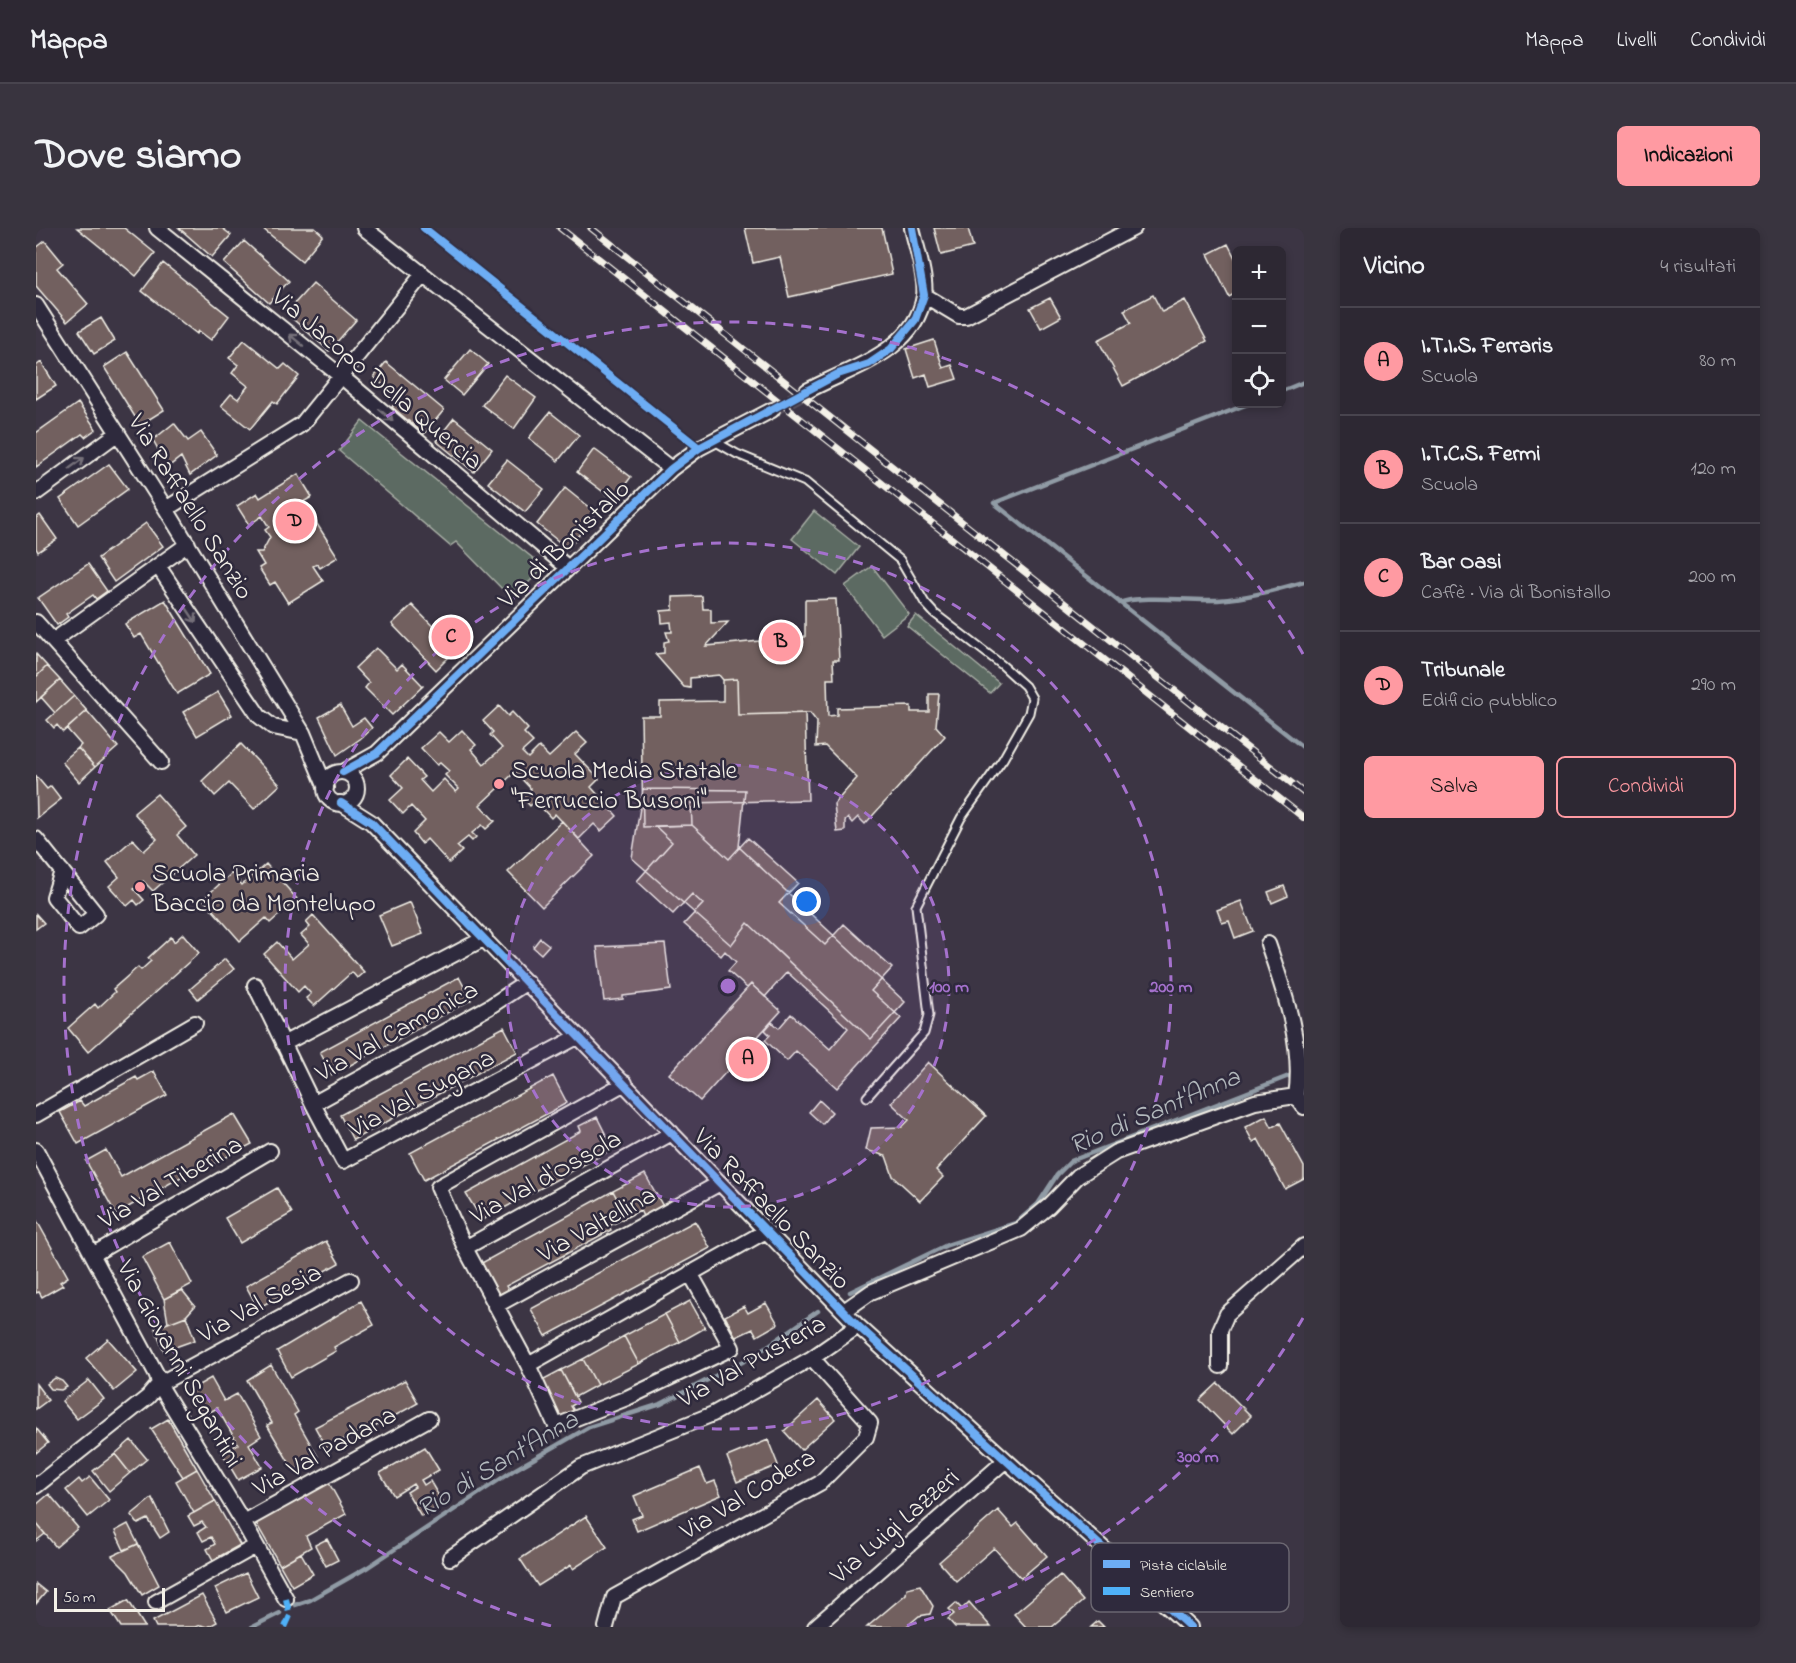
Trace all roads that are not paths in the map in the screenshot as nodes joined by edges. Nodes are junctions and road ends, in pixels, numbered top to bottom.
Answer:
1 (157, 228) edge
2 (364, 228) edge
3 (912, 228) edge
4 (1134, 228) edge
5 (423, 274) junction
6 (924, 296) junction
7 (36, 305) edge
8 (342, 377) junction
9 (807, 391) tunnel mouth
10 (772, 410) tunnel mouth
11 (118, 433) junction
12 (716, 442) junction
13 (671, 469) junction
14 (36, 493) edge
15 (166, 508) junction
16 (188, 544) junction
17 (158, 566) junction
18 (567, 567) junction
19 (36, 622) edge
20 (53, 641) junction
21 (306, 739) junction
22 (376, 753) junction
23 (161, 762) dead end
24 (339, 773) junction
25 (326, 788) junction
26 (357, 791) junction
27 (341, 804) junction
28 (371, 822) junction
29 (36, 839) edge
30 (62, 870) dead end
31 (485, 938) junction
32 (1268, 944) dead end
33 (527, 982) junction
34 (255, 985) dead end
35 (195, 1023) dead end
36 (579, 1036) junction
37 (283, 1044) junction
38 (625, 1083) junction
39 (867, 1097) dead end
40 (1300, 1102) edge
41 (313, 1104) junction
42 (36, 1115) edge
43 (672, 1133) junction
44 (36, 1150) edge
45 (270, 1150) dead end
46 (720, 1183) junction
47 (766, 1231) junction
48 (1304, 1246) edge
49 (465, 1248) junction
50 (94, 1254) junction
51 (690, 1273) junction
52 (351, 1280) dead end
53 (495, 1306) junction
54 (844, 1311) junction
55 (858, 1326) junction
56 (812, 1358) junction
57 (528, 1365) junction
58 (1220, 1366) dead end
59 (159, 1384) junction
60 (429, 1419) dead end
61 (1006, 1460) junction
62 (36, 1486) edge
63 (243, 1522) junction
64 (1097, 1543) edge
65 (256, 1546) junction
66 (450, 1557) dead end
67 (286, 1599) dead end
68 (156, 1602) dead end
69 (1173, 1612) edge
70 (606, 1627) edge
71 (814, 1627) edge
72 (1190, 1627) edge

8 -> 1 street, Via Jacopo Della Quercia
2 - 5 street
3 - 6 street
4 - 6 street
5 - 8 street
5 - 13 street
6 - 9 street
7 - 11 street, Via Raffaello Sanzio
8 - 15 street
8 -> 18 street, Via Jacopo Della Quercia
10 - 12 street, Via di Bonistallo
14 -> 11 street
11 - 15 street, Via Raffaello Sanzio
12 - 13 street, Via di Bonistallo
12 - 39 lane
13 - 18 street, Via di Bonistallo
15 - 16 street, Via Raffaello Sanzio
16 - 17 street
16 - 21 street, Via Raffaello Sanzio
17 - 20 street
17 -> 21 street
18 - 22 street, Via di Bonistallo
19 - 20 street
20 - 23 street
21 - 24 street, Via Raffaello Sanzio
21 - 25 street, Via Raffaello Sanzio
22 - 24 street, Via di Bonistallo
22 - 26 street, Via di Bonistallo
24 - 25 street
24 - 26 street, Via Raffaello Sanzio
25 - 27 street, Via Raffaello Sanzio
26 - 27 street
26 - 28 street, Via Raffaello Sanzio
27 - 28 street, Via Raffaello Sanzio
28 - 31 street, Via Raffaello Sanzio
29 - 30 street
31 - 33 street, Via Raffaello Sanzio
31 - 37 street, Via Val Camonica
32 - 40 street
33 - 36 street, Via Raffaello Sanzio
33 - 41 street, Via Val Camonica
34 - 37 street, Via Val Camonica
35 - 42 street
36 - 38 street, Via Raffaello Sanzio
36 - 41 street, Via Val Sugana
37 - 41 street, Via Val Camonica
38 - 43 street, Via Raffaello Sanzio
38 - 49 street, Via Val d'Ossola
40 - 54 street
43 - 46 street, Via Raffaello Sanzio
43 - 49 street, Via Val d'Ossola
44 - 50 street, Via Giovanni Segantini
45 - 50 street, Via Val Tiberina
46 - 47 street, Via Raffaello Sanzio
46 - 53 street, Via Valtellina
47 - 51 street
47 - 54 street, Via Raffaello Sanzio
48 - 58 street
49 - 53 street
50 - 59 street, Via Giovanni Segantini
51 - 57 street
51 - 57 street
52 - 59 street, Via Val Sesia
53 - 57 street
54 - 55 street, Via Raffaello Sanzio
55 - 56 street, Via Val Pusteria
55 - 61 street, Via Raffaello Sanzio
56 - 66 street, Via Val Pusteria
56 - 70 street, Via Val Codera
59 - 62 street, Via Val Sesia
59 - 63 street, Via Giovanni Segantini
60 - 63 street, Via Val Padana
61 - 64 street, Via Raffaello Sanzio
61 - 71 street, Via Luigi Lazzeri
63 - 65 street, Via Giovanni Segantini
65 - 67 street, Via Giovanni Segantini
65 - 68 street
69 - 72 street, Via Raffaello Sanzio

